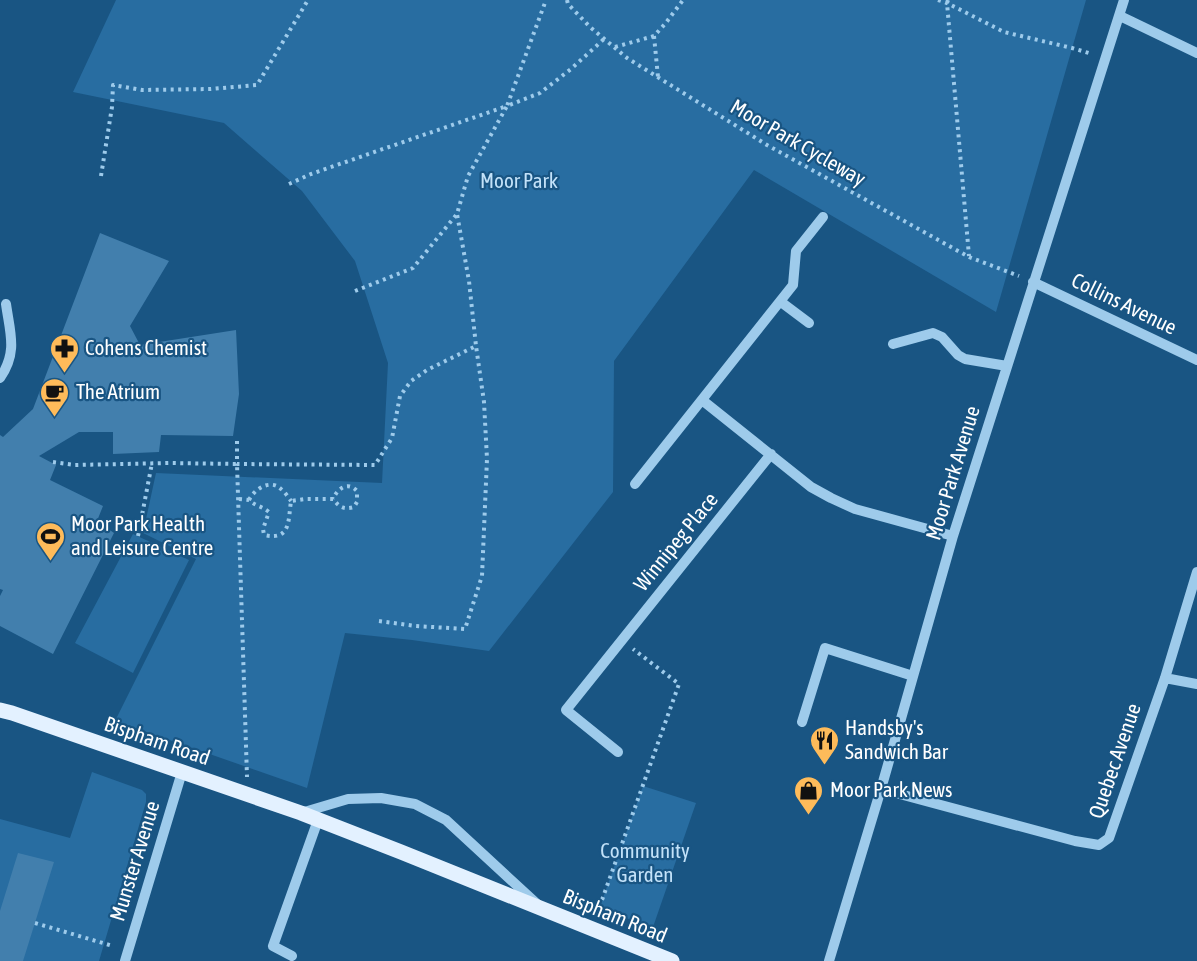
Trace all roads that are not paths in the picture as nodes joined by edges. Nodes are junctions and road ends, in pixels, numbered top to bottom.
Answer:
1 (1124, 0) edge
2 (1120, 16) junction
3 (1197, 53) edge
4 (823, 217) dead end
5 (1033, 282) junction
6 (781, 302) junction
7 (0, 310) edge
8 (809, 323) dead end
9 (893, 344) dead end
10 (1197, 360) edge
11 (1007, 366) junction
12 (0, 378) edge
13 (702, 400) junction
14 (771, 454) junction
15 (635, 484) dead end
16 (953, 536) junction
17 (1197, 573) edge
18 (913, 676) junction
19 (1165, 678) junction
20 (1197, 684) edge
21 (0, 710) edge
22 (802, 722) dead end
23 (618, 752) dead end
24 (182, 772) junction
25 (881, 789) junction
26 (301, 813) junction
27 (318, 820) junction
28 (543, 910) junction
29 (127, 956) edge
30 (292, 956) dead end
31 (672, 961) edge
32 (829, 961) edge

1 - 2 street, Moor Park Avenue
2 - 3 street
2 - 5 street, Moor Park Avenue
4 - 6 street
5 - 10 street, Collins Avenue
5 - 11 street, Moor Park Avenue
6 - 8 street
6 - 13 street
7 - 12 street
9 - 11 street
11 - 16 street, Moor Park Avenue
13 - 14 street
13 - 15 street
14 - 16 street
14 - 23 street, Winnipeg Place
16 - 18 street, Moor Park Avenue
17 - 19 street, Quebec Avenue
18 - 22 street
18 - 25 street, Moor Park Avenue
19 - 20 street
19 - 25 street, Quebec Avenue
21 - 24 main road, Bispham Road
24 - 26 main road, Bispham Road
24 - 29 street, Munster Avenue
25 - 32 street, Moor Park Avenue
26 - 27 main road, Bispham Road
26 - 28 street, Bispham Road
27 - 28 main road, Bispham Road
27 - 30 street
28 - 31 main road, Bispham Road

